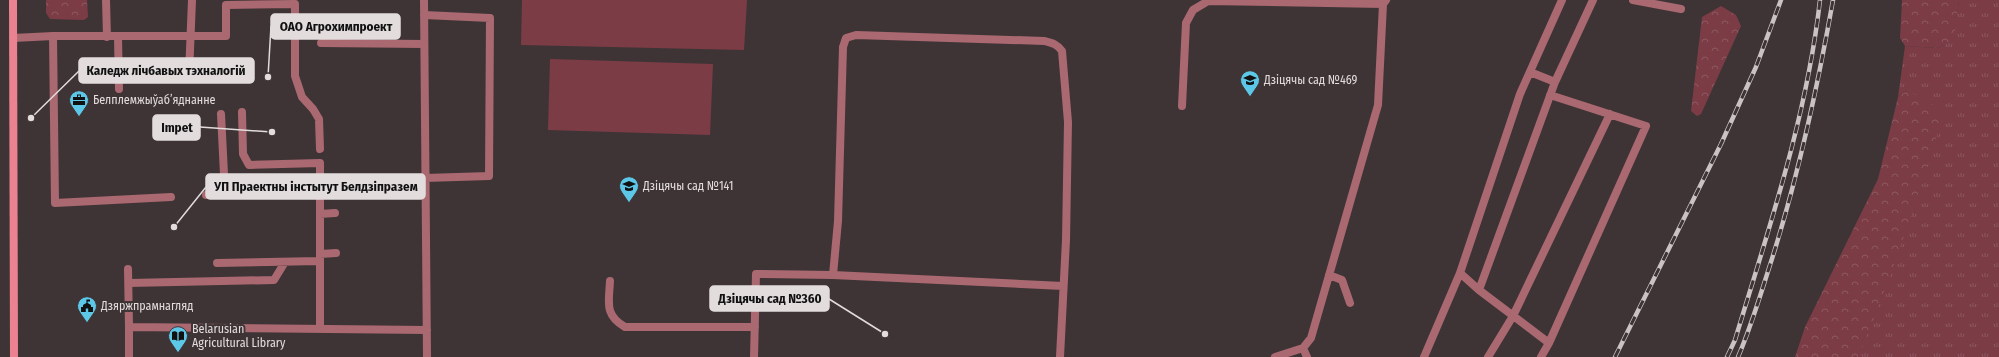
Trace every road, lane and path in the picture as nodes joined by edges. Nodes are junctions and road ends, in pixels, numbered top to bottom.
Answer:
1 (13, 0) edge
2 (106, 0) edge
3 (192, 0) edge
4 (424, 0) edge
5 (1562, 0) edge
6 (1593, 0) edge
7 (1633, 0) edge
8 (1384, 2) edge
9 (1681, 9) dead end
10 (424, 15) junction
11 (53, 36) junction
12 (190, 36) junction
13 (107, 37) junction
14 (118, 37) junction
15 (13, 38) junction
16 (321, 43) dead end
17 (424, 44) junction
18 (1530, 72) junction
19 (213, 74) dead end
20 (156, 75) dead end
21 (189, 75) junction
22 (1555, 82) junction
23 (120, 89) dead end
24 (1550, 95) junction
25 (1182, 106) dead end
26 (242, 112) dead end
27 (221, 114) dead end
28 (1610, 114) junction
29 (320, 148) dead end
30 (425, 178) junction
31 (206, 196) dead end
32 (171, 197) dead end
33 (336, 213) dead end
34 (320, 214) junction
35 (336, 253) dead end
36 (320, 258) junction
37 (285, 262) junction
38 (217, 263) dead end
39 (128, 269) dead end
40 (1460, 273) junction
41 (834, 275) junction
42 (1329, 275) junction
43 (610, 281) dead end
44 (128, 283) junction
45 (1063, 286) junction
46 (1479, 290) junction
47 (1350, 303) dead end
48 (1513, 316) junction
49 (129, 327) junction
50 (755, 327) junction
51 (320, 329) junction
52 (427, 330) junction
53 (1549, 343) junction
54 (1302, 348) junction
55 (14, 357) edge
56 (129, 357) edge
57 (427, 357) edge
58 (754, 357) edge
59 (1060, 357) edge
60 (1275, 357) edge
61 (1306, 357) edge
62 (1424, 357) edge
63 (1488, 357) edge
64 (1540, 357) edge

1 - 15 main road
2 - 13 lane
3 - 12 lane
4 - 10 lane
5 - 18 lane
6 - 22 lane
7 - 9 lane
8 - 25 lane
8 - 42 lane
10 - 17 lane
10 - 30 lane
11 - 13 lane
11 - 15 lane
11 - 32 lane
12 - 14 lane
12 - 21 lane
12 - 29 lane
13 - 14 lane
14 - 23 lane
15 - 55 main road
16 - 17 lane
17 - 30 lane
18 - 22 lane
18 - 40 lane
19 - 21 lane
20 - 21 lane
22 - 24 lane
24 - 28 lane
24 - 46 lane
26 - 34 lane
27 - 31 lane
28 - 48 lane
28 - 53 lane
30 - 52 lane
33 - 34 lane
34 - 36 lane
35 - 36 lane
36 - 37 lane
36 - 51 lane
37 - 38 lane
37 - 44 lane
39 - 44 lane
40 - 46 lane
40 - 62 lane
41 - 45 lane
41 - 45 lane
41 - 50 lane
42 - 47 lane
42 - 54 lane
43 - 50 lane
44 - 49 lane
45 - 59 lane
46 - 48 lane
48 - 53 lane
48 - 63 lane
49 - 51 lane
49 - 56 lane
50 - 58 lane
51 - 52 lane
52 - 57 lane
53 - 64 lane
54 - 60 lane
54 - 61 lane

